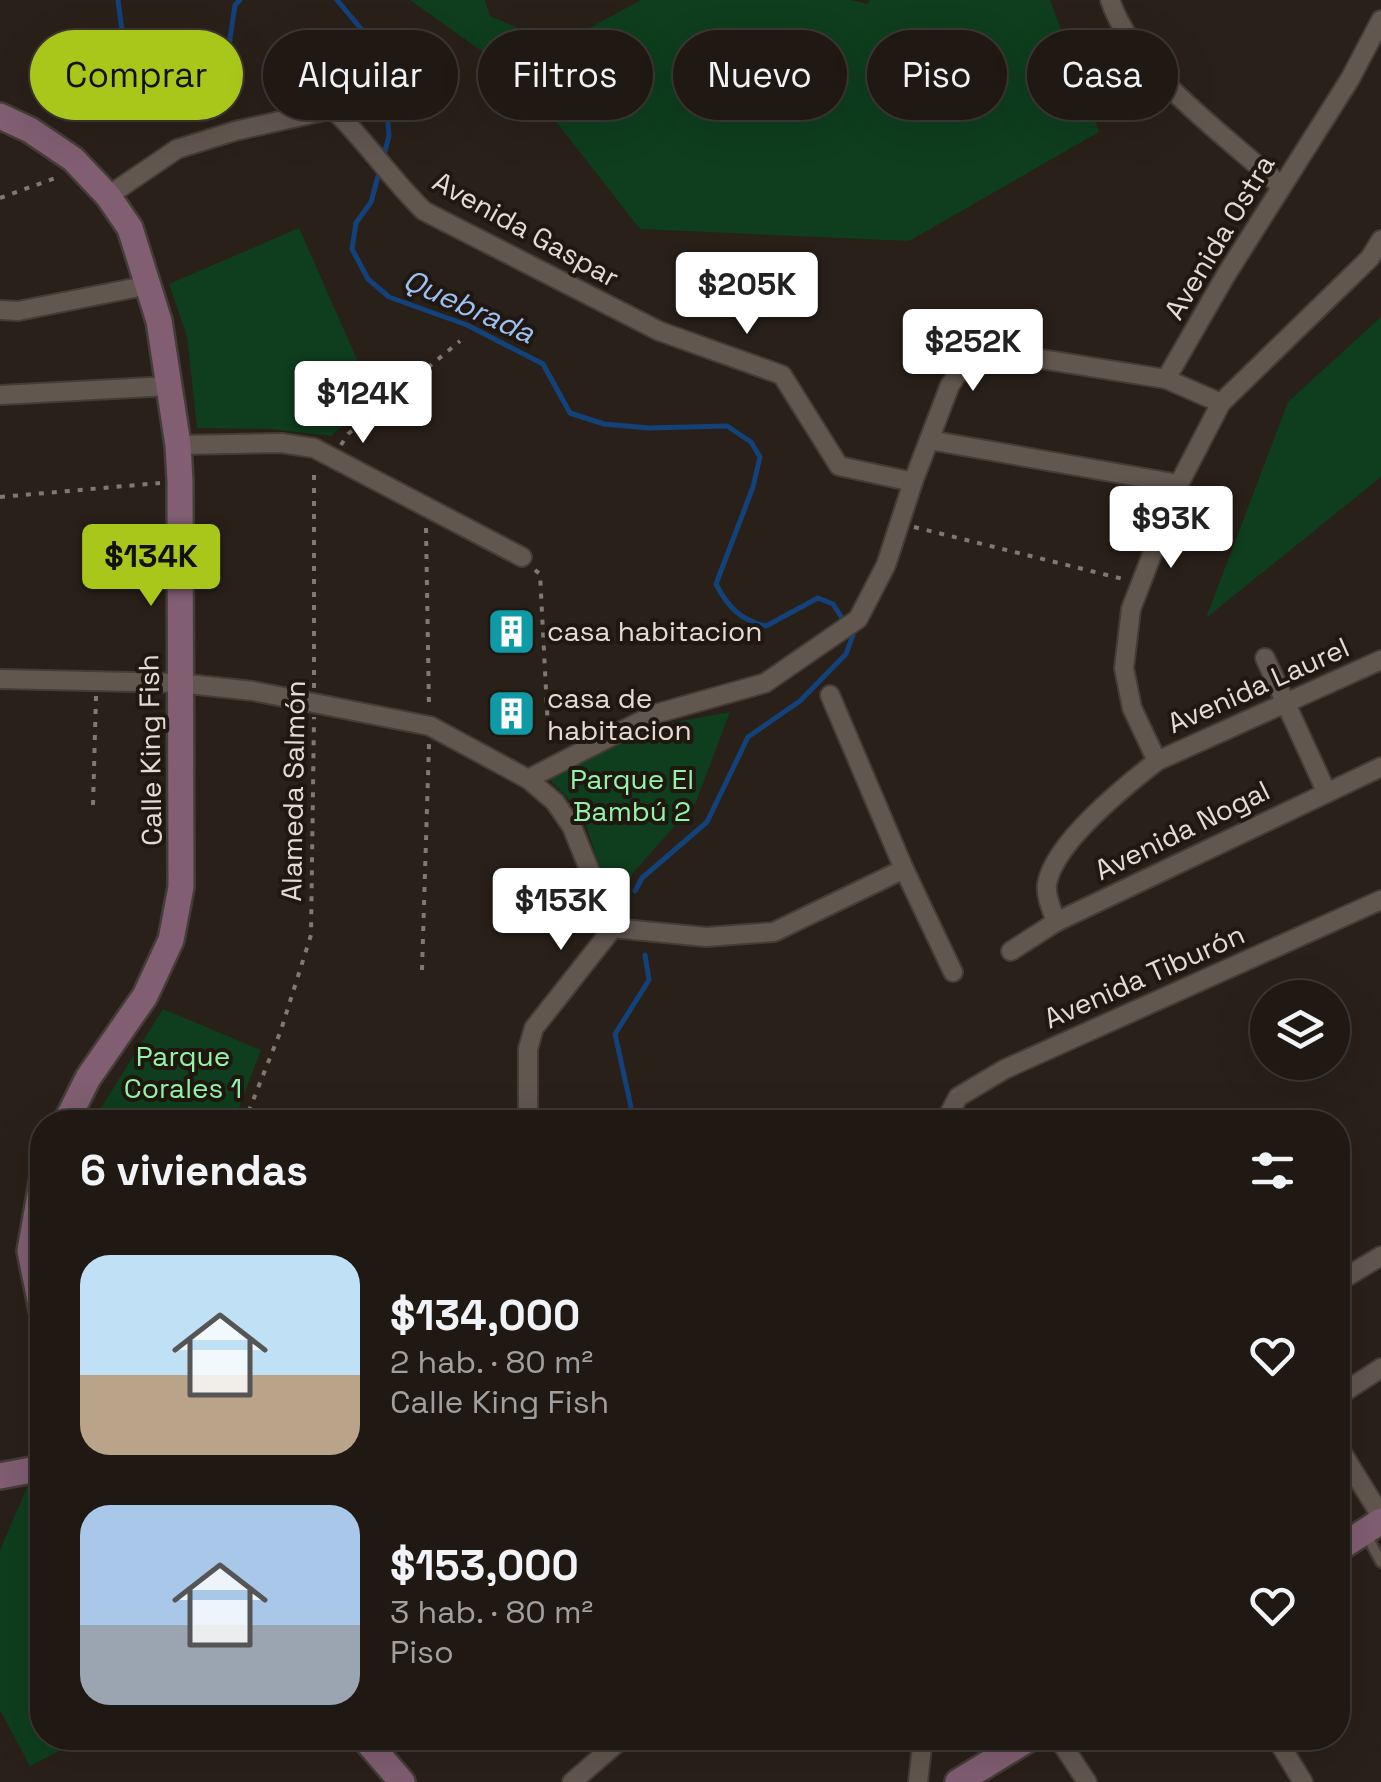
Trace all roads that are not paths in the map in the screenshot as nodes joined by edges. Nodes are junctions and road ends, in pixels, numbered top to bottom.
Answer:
1 (1110, 0) edge
2 (1381, 20) edge
3 (0, 116) edge
4 (1282, 186) junction
5 (108, 196) junction
6 (1381, 240) edge
7 (149, 285) junction
8 (0, 310) edge
9 (1166, 379) junction
10 (170, 386) junction
11 (0, 395) edge
12 (1221, 403) junction
13 (928, 440) junction
14 (178, 446) junction
15 (912, 482) junction
16 (1179, 484) junction
17 (522, 557) road end
18 (1265, 658) dead end
19 (1381, 660) edge
20 (0, 679) edge
21 (178, 683) junction
22 (830, 694) dead end
23 (1286, 702) junction
24 (1157, 760) junction
25 (1381, 767) edge
26 (528, 779) junction
27 (1326, 791) junction
28 (904, 869) junction
29 (1381, 900) edge
30 (1056, 922) junction
31 (613, 928) junction
32 (1011, 951) dead end
33 (953, 972) dead end
34 (72, 1110) edge
35 (528, 1110) edge
36 (951, 1110) edge
37 (1381, 1256) edge
38 (1350, 1275) edge
39 (1381, 1368) edge
40 (1350, 1388) edge
41 (30, 1470) edge
42 (1350, 1471) edge
43 (0, 1476) edge
44 (1375, 1523) edge
45 (1350, 1540) edge
46 (1381, 1562) edge
47 (374, 1750) edge
48 (609, 1750) edge
49 (922, 1750) edge
50 (1010, 1750) edge
51 (1066, 1750) edge
52 (1283, 1750) edge
53 (402, 1782) edge
54 (572, 1782) edge
55 (918, 1782) edge
56 (958, 1782) edge
57 (1087, 1782) edge
58 (1303, 1782) edge

1 - 4 street
2 - 4 street, Avenida Ostra
3 - 5 street, Calle King Fish
4 - 9 street, Avenida Ostra
5 - 7 street, Calle King Fish
5 - 15 street, Avenida Gaspar
6 - 12 street
7 - 8 street
7 - 10 street, Calle King Fish
9 - 12 street
9 - 13 street
10 - 11 street
10 - 14 street, Calle King Fish
12 - 16 street
13 - 15 street
13 - 16 street
14 - 17 street
14 - 21 street, Calle King Fish
15 - 26 street
16 - 24 street
18 - 23 street
19 - 23 street, Avenida Laurel
20 - 21 street
21 - 26 street
21 - 34 street, Calle King Fish
22 - 28 street
23 - 24 street, Avenida Laurel
23 - 27 street
24 - 30 street, Avenida Laurel
25 - 27 street, Avenida Nogal
26 - 31 street
27 - 30 street, Avenida Nogal
28 - 31 street
28 - 33 street
29 - 36 street, Avenida Tiburón
30 - 32 street, Avenida Nogal
31 - 35 street
37 - 38 street
39 - 40 street
41 - 43 street
42 - 44 street
44 - 45 street
44 - 46 lane
47 - 53 street
48 - 54 street
49 - 55 street
50 - 56 street
51 - 57 street
52 - 58 street

